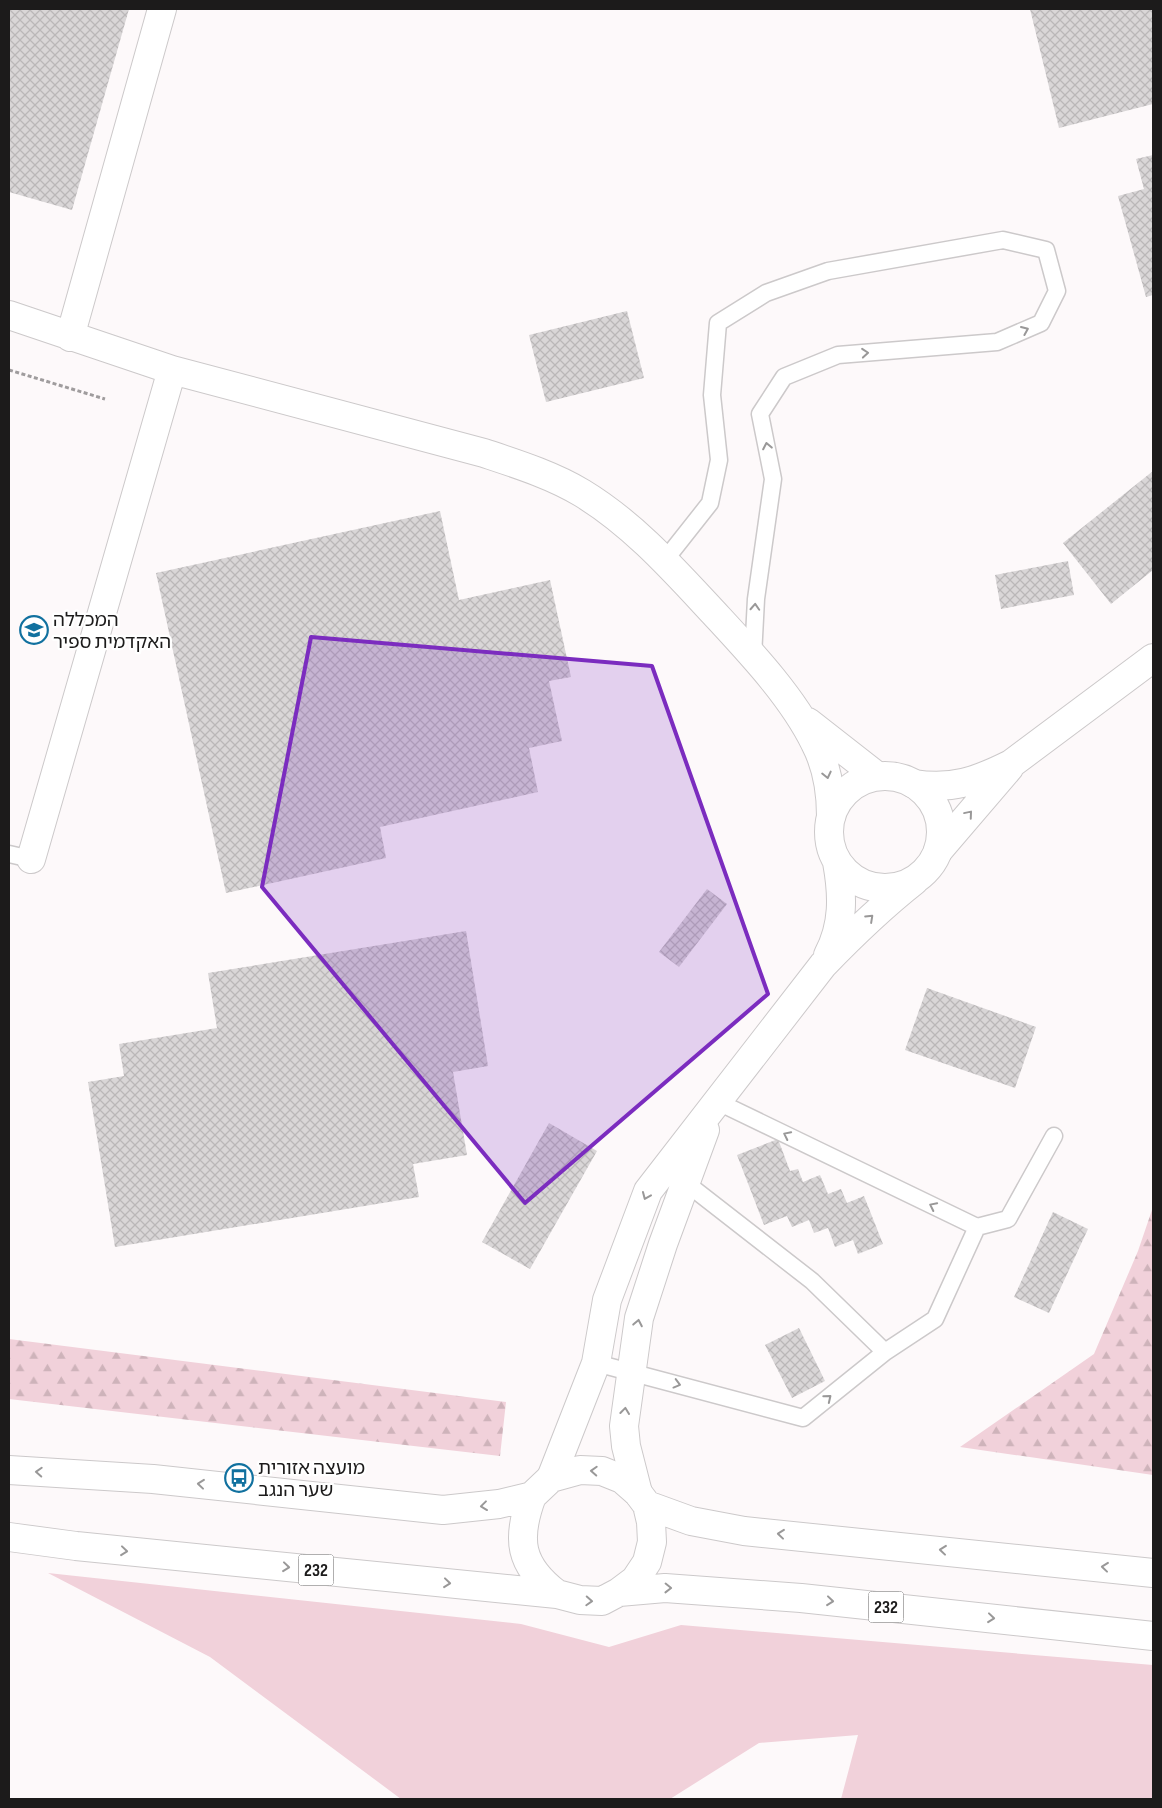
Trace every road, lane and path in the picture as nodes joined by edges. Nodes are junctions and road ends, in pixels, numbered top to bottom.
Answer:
1 (162, 9) edge
2 (9, 315) edge
3 (70, 337) junction
4 (9, 370) edge
5 (172, 370) junction
6 (105, 399) dead end
7 (665, 560) junction
8 (753, 656) junction
9 (1153, 658) edge
10 (799, 715) junction
11 (1011, 764) junction
12 (876, 776) junction
13 (914, 784) junction
14 (831, 816) junction
15 (938, 852) junction
16 (20, 857) edge
17 (837, 862) junction
18 (914, 881) junction
19 (823, 965) junction
20 (716, 1101) junction
21 (1054, 1136) dead end
22 (675, 1175) junction
23 (977, 1227) junction
24 (885, 1352) junction
25 (596, 1364) junction
26 (630, 1371) junction
27 (9, 1470) edge
28 (541, 1487) junction
29 (642, 1499) junction
30 (9, 1537) edge
31 (76, 1546) junction
32 (9, 1552) edge
33 (1153, 1573) edge
34 (619, 1592) junction
35 (557, 1594) junction
36 (1153, 1636) edge

1 - 3 street
2 - 3 street
3 - 5 street
4 - 6 path
5 - 7 street
5 - 16 street
7 - 8 street
8 -> 7 lane
8 - 10 street
9 - 11 street
10 - 12 street
10 -> 14 street
11 - 13 street
15 -> 11 street
12 - 13 street
12 - 14 street
13 - 15 street
14 - 17 street
15 - 18 street
17 - 18 street
17 - 19 street
19 -> 18 street
19 - 20 street
20 - 22 street
23 -> 20 lane
21 - 23 lane
22 - 24 lane
22 -> 25 street
26 -> 22 street
23 - 24 lane
26 -> 24 lane
25 - 26 lane
25 - 28 street
29 -> 26 street
28 -> 27 street
29 -> 28 street
28 - 35 street, 232
33 -> 29 street
29 - 34 street, 232
30 - 31 street, 232
31 - 32 street
31 -> 35 street, 232
35 -> 34 street, 232
34 -> 36 street, 232

